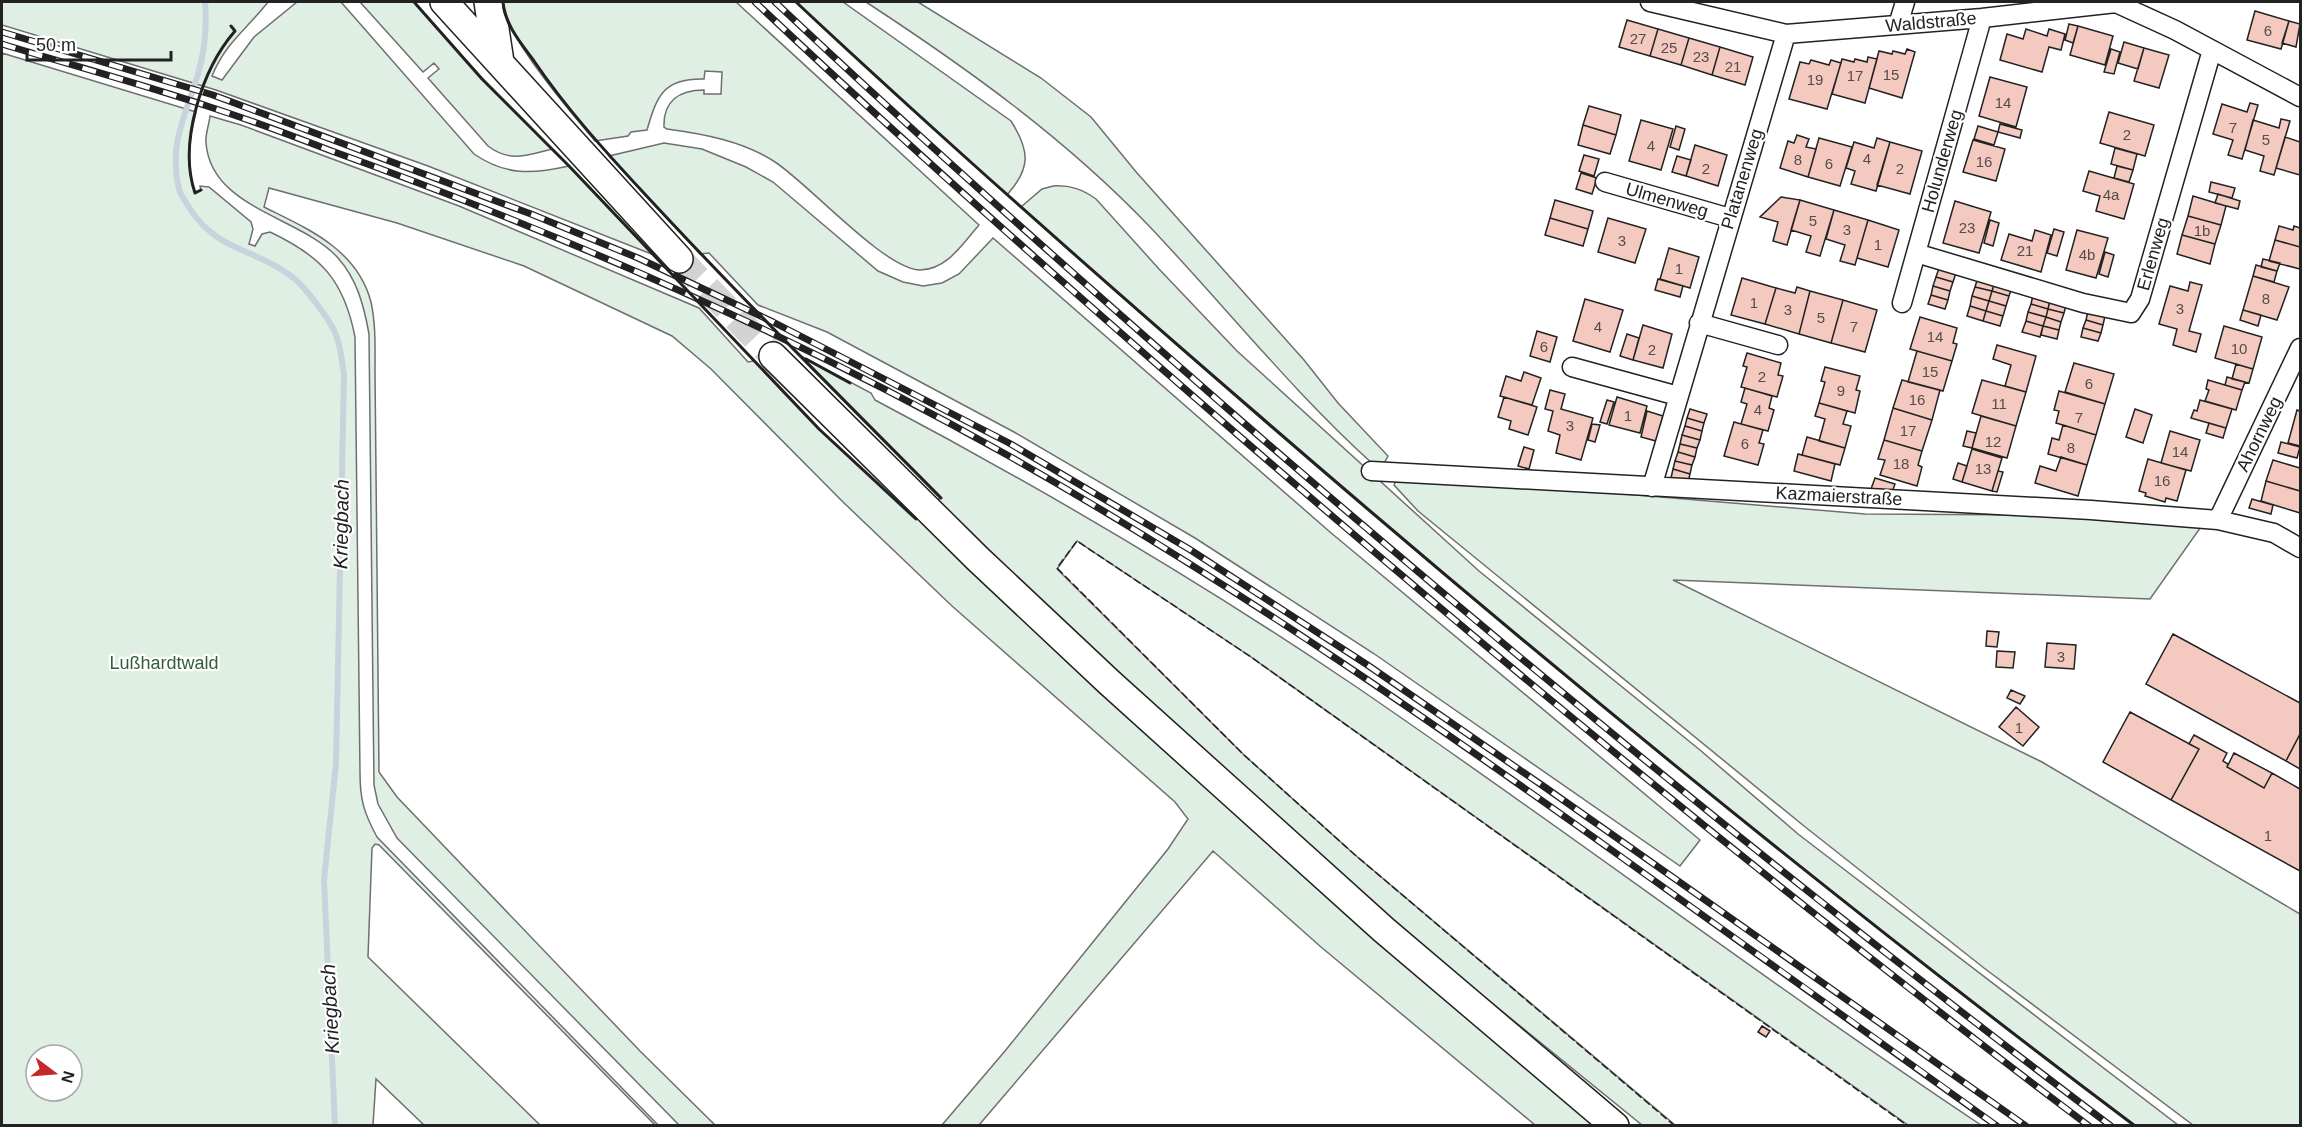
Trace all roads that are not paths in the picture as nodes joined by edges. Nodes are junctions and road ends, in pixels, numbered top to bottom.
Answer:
1 (444, 2) edge
2 (488, 2) edge
3 (1650, 2) edge
4 (1905, 2) edge
5 (2116, 2) edge
6 (1721, 9) edge
7 (1982, 18) junction
8 (1899, 25) junction
9 (1786, 34) junction
10 (2212, 50) junction
11 (500, 62) junction
12 (2301, 98) edge
13 (1605, 182) dead end
14 (1730, 218) junction
15 (1916, 253) junction
16 (679, 259) tunnel mouth
17 (1902, 303) dead end
18 (1699, 323) junction
19 (1778, 345) dead end
20 (2301, 348) edge
21 (773, 356) tunnel mouth
22 (1572, 367) dead end
23 (1678, 396) junction
24 (1371, 471) dead end
25 (1652, 486) junction
26 (2218, 520) junction
27 (2301, 548) edge
28 (1615, 1125) edge

1 - 11 main road
2 - 11 main road
3 - 6 street, Waldstraße
4 - 8 street
5 - 7 street, Waldstraße
5 - 10 street, Waldstraße
6 - 9 street, Waldstraße
7 - 8 street, Waldstraße
7 - 15 street, Holunderweg
8 - 9 street, Waldstraße
9 - 14 street, Platanenweg
10 - 12 street, Waldstraße
10 - 15 street, Erlenweg
11 - 16 main road
13 - 14 street, Ulmenweg
14 - 18 street, Platanenweg
15 - 17 street, Holunderweg
18 - 19 street
18 - 23 street, Platanenweg
20 - 26 street, Ahornweg
21 - 28 main road
22 - 23 street
23 - 25 street, Platanenweg
24 - 25 street, Kazmaierstraße
25 - 26 street, Kazmaierstraße
26 - 27 street, Kazmaierstraße

